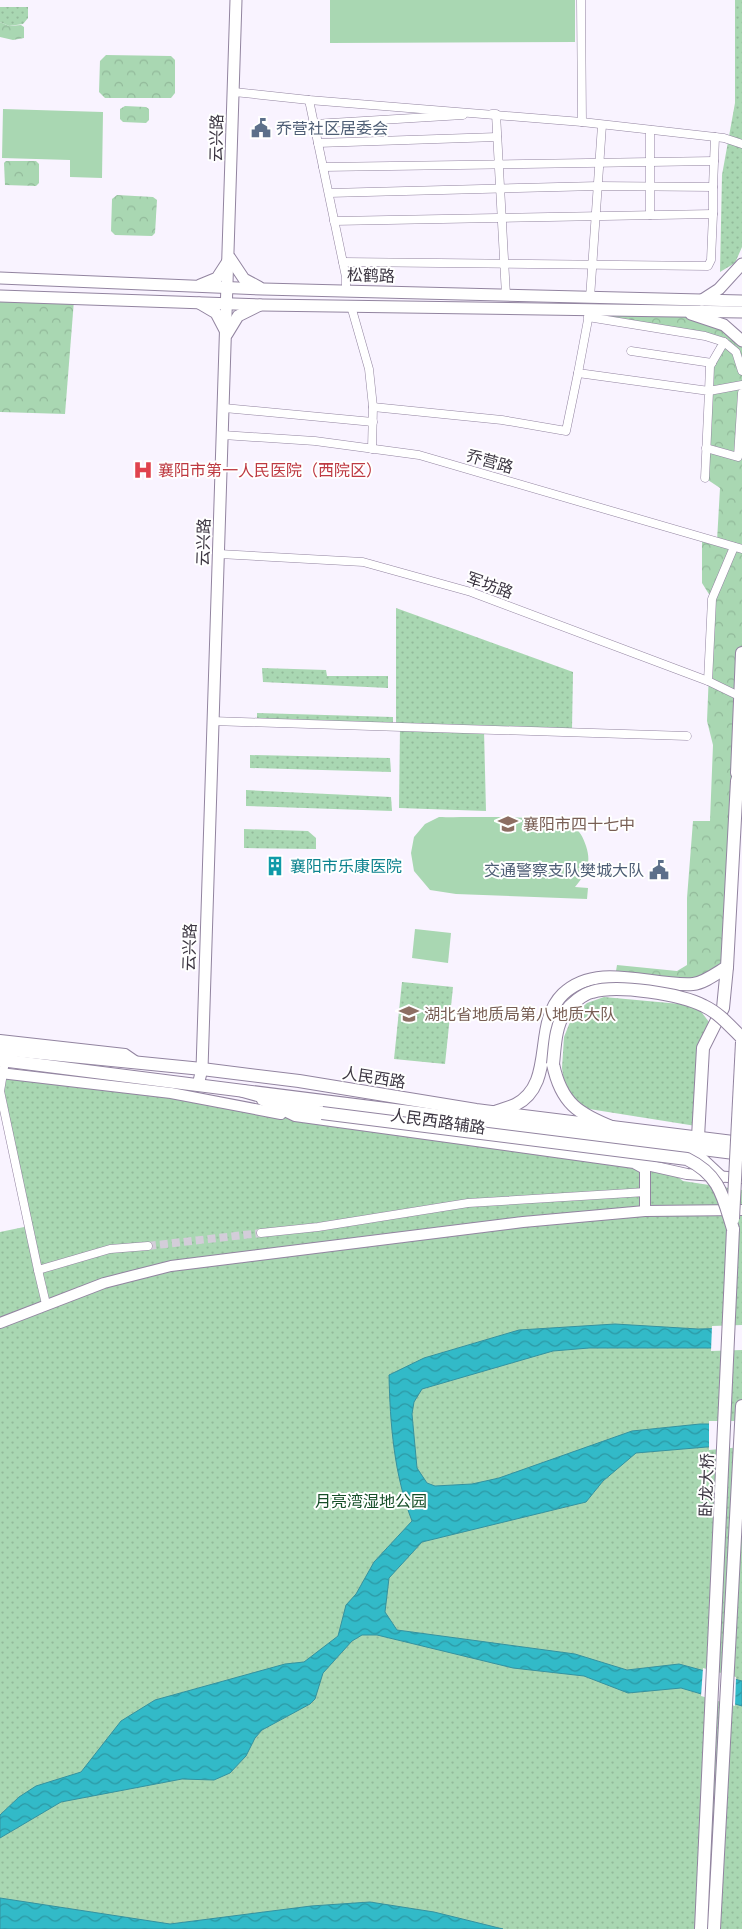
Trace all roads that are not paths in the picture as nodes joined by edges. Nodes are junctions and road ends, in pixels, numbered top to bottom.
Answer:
1 (236, 0) edge
2 (580, 0) edge
3 (234, 92) junction
4 (309, 100) junction
5 (496, 114) junction
6 (582, 122) junction
7 (314, 124) junction
8 (602, 125) junction
9 (650, 130) junction
10 (497, 137) junction
11 (715, 137) junction
12 (318, 143) junction
13 (742, 144) edge
14 (714, 161) junction
15 (600, 162) junction
16 (650, 162) junction
17 (499, 163) junction
18 (323, 167) junction
19 (598, 186) junction
20 (650, 187) junction
21 (713, 187) junction
22 (500, 189) junction
23 (328, 193) junction
24 (712, 214) junction
25 (650, 215) junction
26 (596, 216) junction
27 (502, 218) junction
28 (334, 221) junction
29 (230, 258) junction
30 (343, 262) junction
31 (742, 264) edge
32 (505, 266) junction
33 (592, 267) junction
34 (0, 278) edge
35 (196, 286) junction
36 (229, 288) junction
37 (263, 289) junction
38 (346, 291) junction
39 (506, 295) junction
40 (0, 296) edge
41 (702, 300) junction
42 (742, 301) edge
43 (198, 303) junction
44 (229, 304) junction
45 (262, 305) junction
46 (351, 306) junction
47 (589, 308) junction
48 (678, 310) junction
49 (742, 312) edge
50 (227, 334) junction
51 (742, 341) edge
52 (724, 342) junction
53 (631, 351) dead end
54 (712, 363) junction
55 (742, 371) edge
56 (578, 373) junction
57 (742, 385) edge
58 (709, 391) junction
59 (742, 393) edge
60 (373, 407) junction
61 (224, 408) junction
62 (373, 422) junction
63 (223, 435) junction
64 (372, 448) junction
65 (706, 448) junction
66 (705, 478) dead end
67 (738, 548) edge
68 (219, 554) junction
69 (742, 653) edge
70 (708, 681) junction
71 (739, 696) junction
72 (212, 721) junction
73 (687, 736) dead end
74 (742, 764) edge
75 (737, 781) junction
76 (727, 967) junction
77 (742, 1038) edge
78 (0, 1040) edge
79 (742, 1042) edge
80 (2, 1063) edge
81 (139, 1063) junction
82 (202, 1069) junction
83 (198, 1085) junction
84 (243, 1091) junction
85 (493, 1112) junction
86 (295, 1116) junction
87 (614, 1128) junction
88 (694, 1142) junction
89 (742, 1143) edge
90 (742, 1154) edge
91 (634, 1163) junction
92 (668, 1169) junction
93 (647, 1176) junction
94 (722, 1177) junction
95 (742, 1178) edge
96 (646, 1192) junction
97 (742, 1210) edge
98 (645, 1211) junction
99 (733, 1229) junction
100 (261, 1233) tunnel mouth
101 (148, 1246) tunnel mouth
102 (38, 1270) junction
103 (46, 1304) junction
104 (0, 1323) edge
105 (742, 1406) edge
106 (701, 1929) edge
107 (714, 1929) edge

1 - 3 main road, 云兴路
2 - 6 street
3 - 4 street
3 - 29 main road, 云兴路
4 - 5 street
4 - 7 street
5 - 6 street
5 - 7 street
5 - 10 street
6 - 8 street
7 - 12 street
8 - 9 street
8 - 15 street
9 - 11 street
9 - 16 street
10 - 12 street
10 - 17 street
11 - 13 street
11 - 14 street
12 - 18 street
14 - 16 street
14 - 21 street
15 - 16 street
15 - 17 street
15 - 19 street
16 - 20 street
17 - 18 street
17 - 22 street
18 - 23 street
19 - 20 street
19 - 22 street
19 - 26 street
20 - 21 street
20 - 25 street
21 - 24 street
22 - 23 street
22 - 27 street
23 - 28 street
24 - 25 street
24 - 33 street
25 - 26 street
26 - 27 street
26 - 33 street
27 - 28 street
27 - 32 street
28 - 30 street
29 - 35 main road
29 - 36 main road, 云兴路
29 - 37 main road
30 - 32 street
30 - 38 street
31 - 41 main road
32 - 33 street
32 - 39 street
33 - 47 street
34 - 35 main road, 松鹤路
35 - 36 main road, 松鹤路
36 - 37 main road, 松鹤路
36 - 44 main road, 云兴路
37 - 38 main road, 松鹤路
38 - 39 main road, 松鹤路
39 - 47 main road, 松鹤路
40 - 43 main road, 松鹤路
41 - 42 main road, 松鹤路
41 - 47 main road, 松鹤路
43 - 44 main road, 松鹤路
43 - 50 main road
44 - 45 main road, 松鹤路
44 - 50 main road, 云兴路
45 - 46 main road, 松鹤路
45 - 50 main road
46 - 47 main road, 松鹤路
46 - 60 street
47 - 48 main road, 松鹤路
47 - 52 street
47 - 56 street
48 - 49 main road, 松鹤路
48 - 51 main road
50 - 61 main road, 云兴路
52 - 54 street
52 - 55 street
53 - 54 street
54 - 58 street
56 - 58 street
56 - 60 street
57 - 58 street
58 - 65 street
59 - 65 street
60 - 62 street
61 - 62 street
61 - 63 main road, 云兴路
62 - 64 street
63 - 64 street, 乔营路
63 - 68 main road, 云兴路
64 - 67 street, 乔营路
65 - 66 street
67 - 70 street
68 - 70 street, 军坊路
68 - 72 main road, 云兴路
69 - 71 main road
70 - 71 street, 军坊路
71 - 75 main road
72 - 73 street
72 - 82 main road, 云兴路
74 - 75 main road
75 - 76 main road
76 - 85 main road
76 - 88 main road
77 - 87 main road, bridge
78 - 81 street
79 - 99 main road, 卧龙大桥, bridge
80 - 81 main road, 人民西路
80 - 83 main road, 人民西路
80 - 86 street
80 - 102 street
81 - 82 main road, 人民西路
82 - 83 main road, 云兴路
82 - 85 main road, 人民西路
83 - 84 main road, 人民西路
84 - 86 street, 人民西路辅路
84 - 88 main road, 人民西路
84 - 99 main road, bridge
85 - 87 main road, 人民西路
86 - 91 street, 人民西路辅路
87 - 88 main road, 人民西路
88 - 89 main road, 人民西路
88 - 90 main road, 人民西路
88 - 94 street
91 - 92 street, 人民西路辅路
91 - 93 street
92 - 93 street
92 - 94 street, 人民西路辅路
93 - 96 street
94 - 95 street, 人民西路辅路
96 - 98 street
96 - 100 street
97 - 98 street
98 - 103 street
99 - 106 main road, 卧龙大桥
101 - 102 street
102 - 103 street
103 - 104 street
105 - 107 main road, 卧龙大桥

